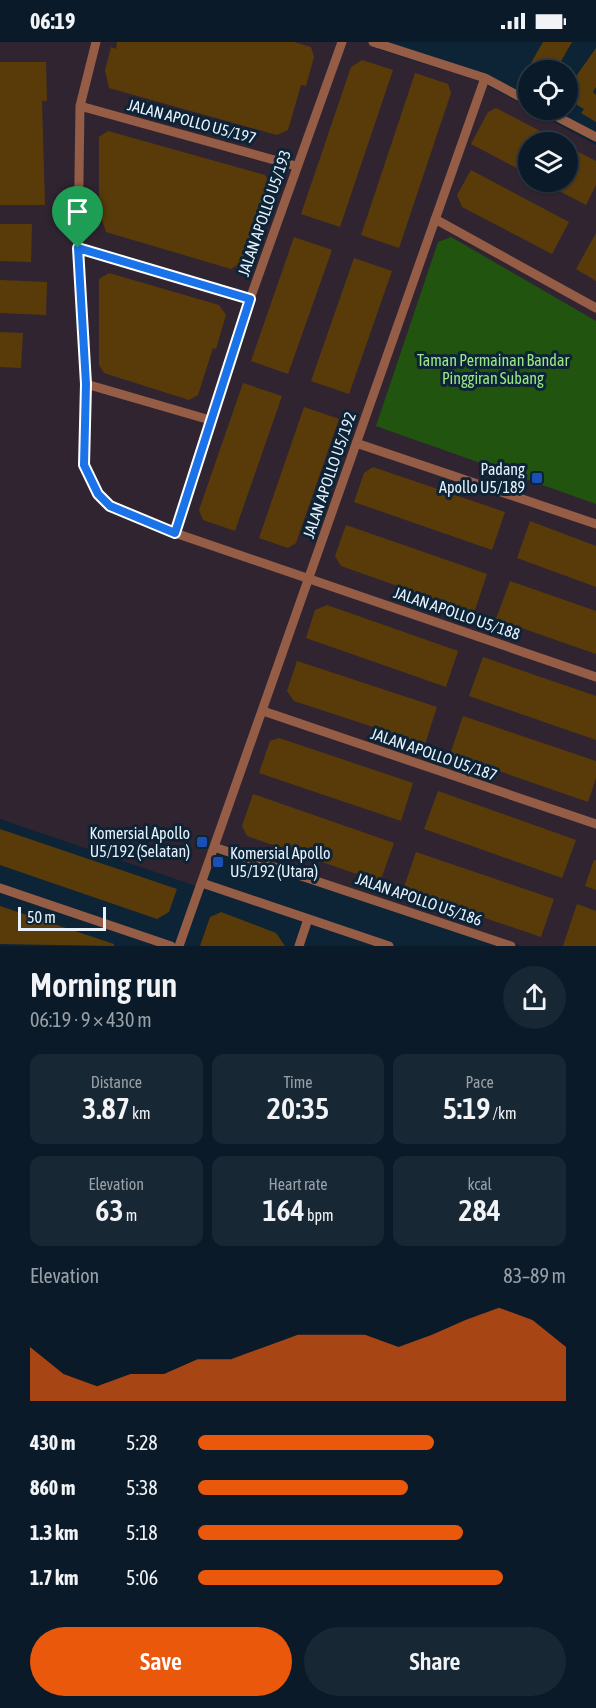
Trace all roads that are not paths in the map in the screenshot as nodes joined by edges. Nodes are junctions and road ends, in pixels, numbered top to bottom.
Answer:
1 (96, 42) edge
2 (342, 42) edge
3 (373, 42) edge
4 (485, 78) junction
5 (518, 96) edge
6 (80, 106) junction
7 (563, 120) edge
8 (596, 137) edge
9 (296, 166) junction
10 (435, 219) junction
11 (78, 248) junction
12 (250, 299) junction
13 (596, 308) edge
14 (86, 384) junction
15 (210, 420) junction
16 (356, 443) junction
17 (596, 524) edge
18 (175, 533) junction
19 (309, 578) junction
20 (596, 677) edge
21 (263, 711) junction
22 (596, 824) edge
23 (214, 847) junction
24 (201, 883) junction
25 (0, 888) edge
26 (308, 919) junction
27 (171, 946) edge
28 (179, 946) edge
29 (299, 946) edge
30 (389, 946) edge
31 (511, 946) edge

1 - 6 street, JALAN APOLLO U5/188
2 - 9 street, JALAN APOLLO U5/193
3 - 4 street
4 - 5 street
4 - 10 street, JALAN APOLLO U5/192
6 - 9 street, JALAN APOLLO U5/197
6 - 11 street, JALAN APOLLO U5/188
7 - 8 street
9 - 12 street, JALAN APOLLO U5/193
10 - 13 street
10 - 16 street, JALAN APOLLO U5/192
11 - 12 street
11 - 14 street, JALAN APOLLO U5/188
12 - 15 street, JALAN APOLLO U5/193
14 - 15 street
14 - 18 street, JALAN APOLLO U5/188
15 - 18 street, JALAN APOLLO U5/193
16 - 17 street
16 - 19 street, JALAN APOLLO U5/192
18 - 19 street, JALAN APOLLO U5/188
19 - 20 street, JALAN APOLLO U5/188
19 - 21 street, JALAN APOLLO U5/192
21 - 22 street, JALAN APOLLO U5/187
21 - 23 street, JALAN APOLLO U5/192
23 - 24 street, JALAN APOLLO U5/192
23 - 31 street, JALAN APOLLO U5/186
24 - 26 street
24 - 28 street, JALAN APOLLO U5/192
25 - 27 street
26 - 29 street
26 - 30 street

